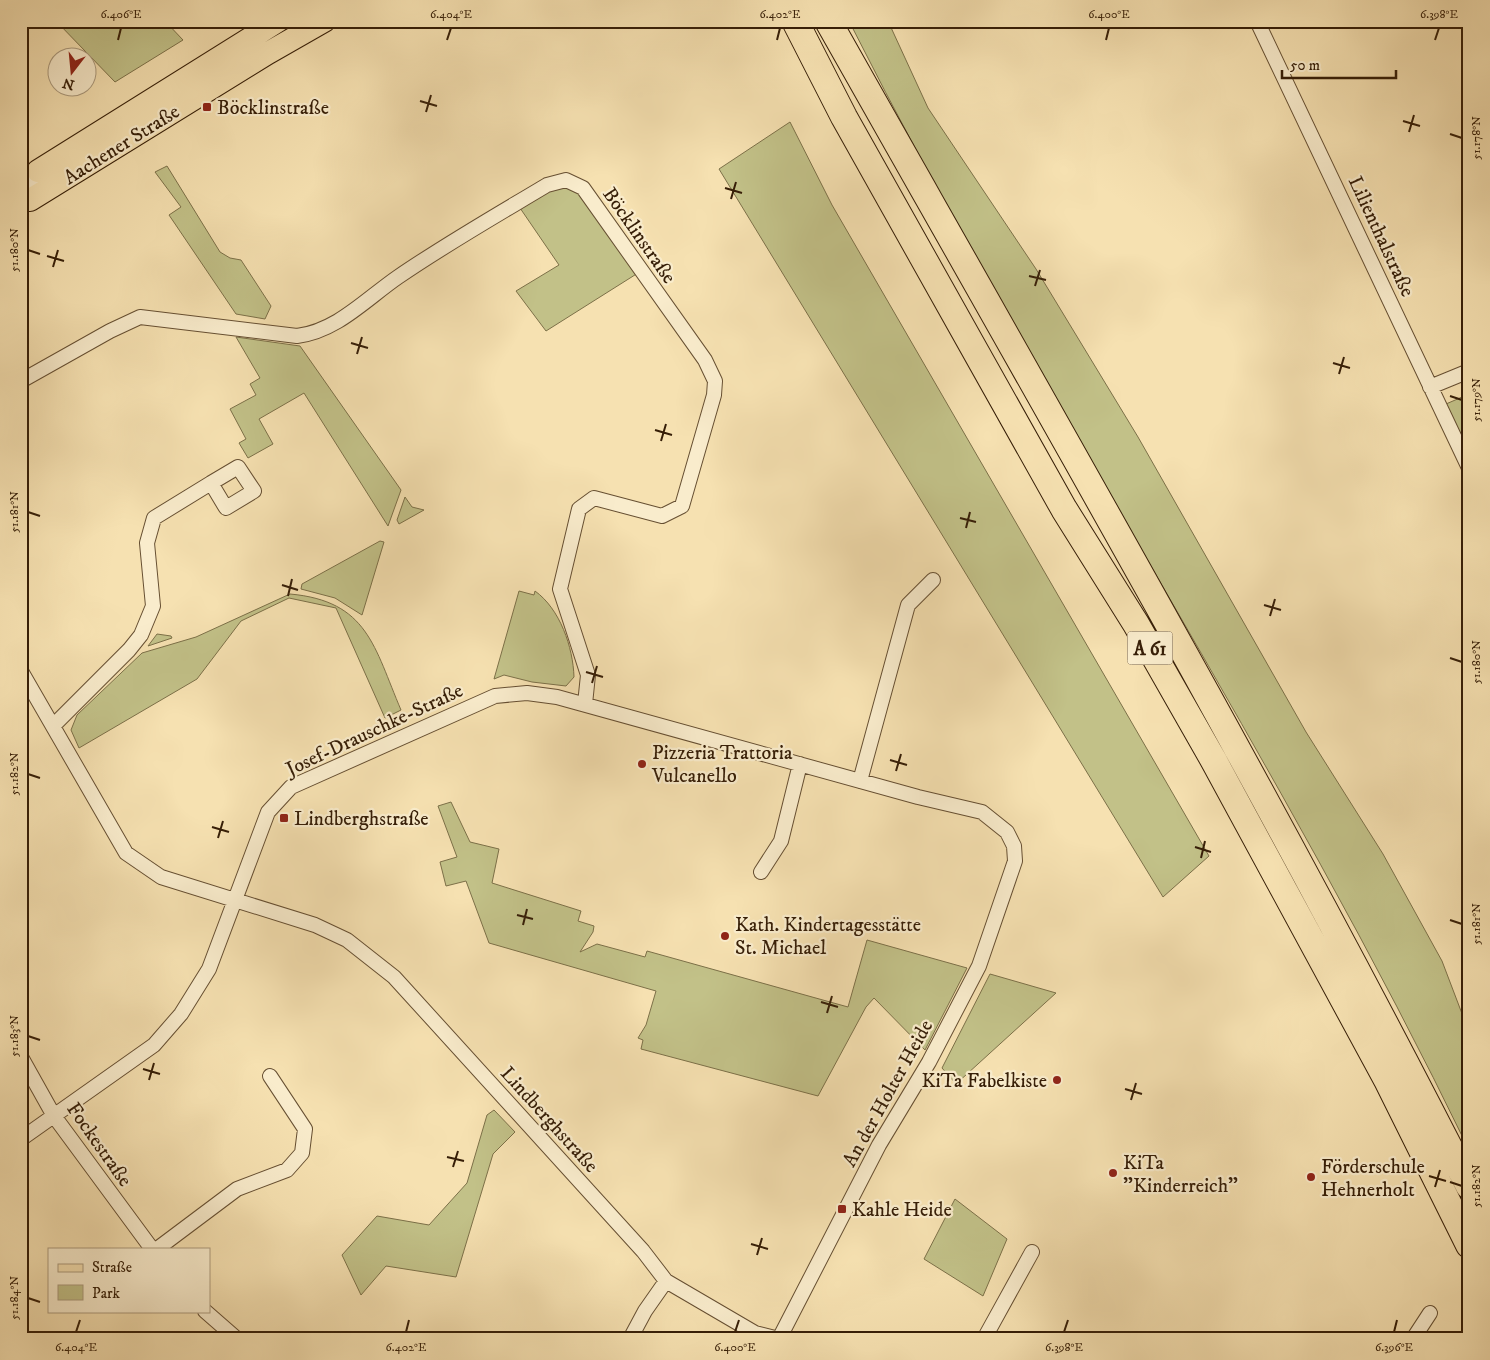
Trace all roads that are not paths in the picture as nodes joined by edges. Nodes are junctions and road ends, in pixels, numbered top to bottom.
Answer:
1 (278, 21) edge
2 (324, 21) edge
3 (795, 21) edge
4 (828, 21) edge
5 (1257, 21) edge
6 (28, 190) edge
7 (1469, 370) edge
8 (21, 381) edge
9 (1430, 387) junction
10 (1469, 468) edge
11 (210, 483) dead end
12 (933, 580) dead end
13 (21, 671) edge
14 (585, 704) junction
15 (54, 726) junction
16 (800, 764) junction
17 (860, 780) junction
18 (1015, 861) joint
19 (761, 872) dead end
20 (235, 900) junction
21 (21, 1057) edge
22 (270, 1076) dead end
23 (54, 1116) junction
24 (21, 1139) edge
25 (1469, 1186) edge
26 (1469, 1245) edge
27 (151, 1248) edge
28 (158, 1248) edge
29 (1032, 1252) dead end
30 (666, 1280) junction
31 (206, 1312) edge
32 (1430, 1313) dead end
33 (237, 1339) edge
34 (630, 1339) edge
35 (779, 1339) edge
36 (984, 1339) edge
37 (1413, 1339) edge

1 - 6 main road, Aachener Straße
2 - 6 main road, Aachener Straße
3 - 26 highway, A 61
4 - 25 highway, A 61
5 - 9 street, Lilienthalstraße
7 - 9 street
8 - 14 street, Böcklinstraße
9 - 10 street, Lilienthalstraße
11 - 15 street
12 - 17 street
13 - 15 street, Lindberghstraße
14 - 16 street, Josef-Drauschke-Straße
14 - 20 street, Josef-Drauschke-Straße
15 - 20 street, Lindberghstraße
16 - 17 street, Josef-Drauschke-Straße
16 - 19 street
17 - 18 street, Josef-Drauschke-Straße
18 - 35 street, An der Holter Heide
20 - 23 street, Josef-Drauschke-Straße
20 - 30 street, Lindberghstraße
21 - 23 street, Fockestraße
22 - 28 street
23 - 24 street, Josef-Drauschke-Straße
23 - 27 street, Fockestraße
29 - 36 street
30 - 34 street
30 - 35 street, Lindberghstraße
31 - 33 street
32 - 37 street

